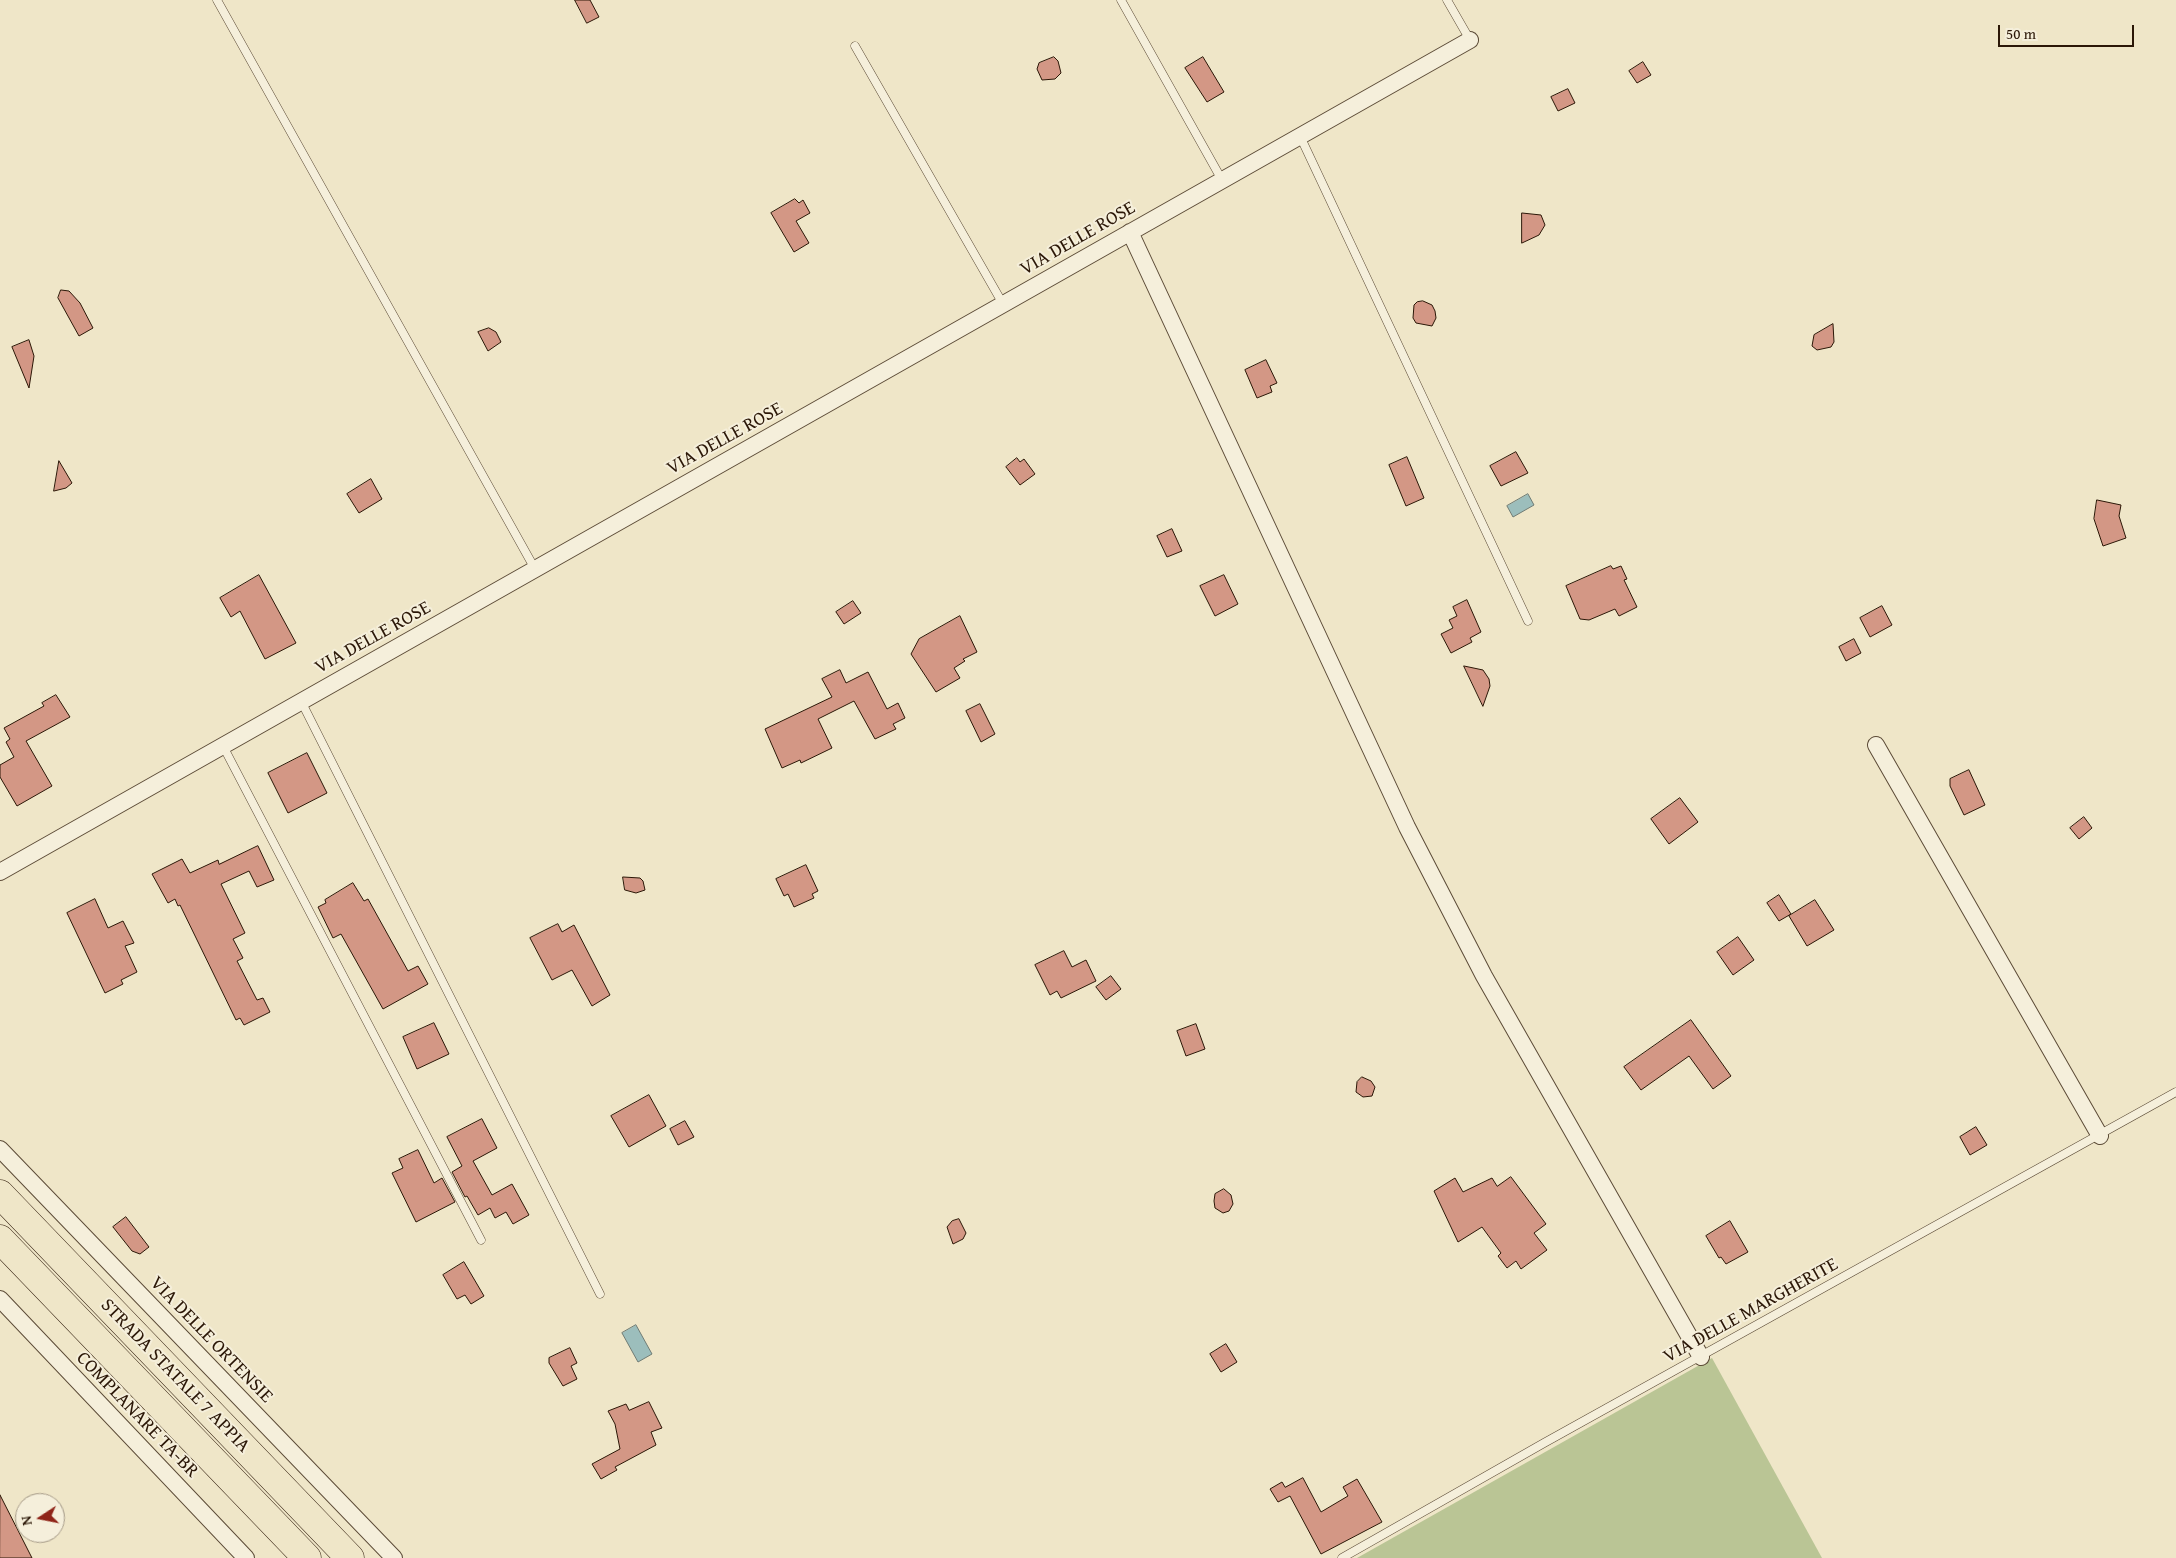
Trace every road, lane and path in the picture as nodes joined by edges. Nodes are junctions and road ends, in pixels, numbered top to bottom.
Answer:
1 (217, 0) edge
2 (1121, 0) edge
3 (1448, 0) edge
4 (1470, 40) joint
5 (855, 46) dead end
6 (1300, 136) junction
7 (1222, 180) junction
8 (1130, 232) junction
9 (1003, 304) junction
10 (536, 569) junction
11 (1528, 621) dead end
12 (301, 701) junction
13 (1876, 745) dead end
14 (223, 746) junction
15 (0, 872) edge
16 (2176, 1092) edge
17 (2100, 1136) junction
18 (0, 1149) edge
19 (0, 1194) edge
20 (0, 1239) edge
21 (481, 1240) dead end
22 (600, 1294) dead end
23 (0, 1300) edge
24 (1701, 1357) junction
25 (246, 1558) edge
26 (307, 1558) edge
27 (350, 1558) edge
28 (394, 1558) edge
29 (1342, 1558) edge

1 - 10 lane
2 - 7 lane
3 - 4 lane
4 - 6 street, VIA DELLE ROSE
5 - 9 lane
6 - 7 street, VIA DELLE ROSE
6 - 11 lane
7 - 8 street, VIA DELLE ROSE
8 - 9 street, VIA DELLE ROSE
8 - 24 street
9 - 10 street, VIA DELLE ROSE
10 - 12 street, VIA DELLE ROSE
12 - 14 street, VIA DELLE ROSE
12 - 22 lane
13 - 17 street
14 - 15 street, VIA DELLE ROSE
14 - 21 lane
16 - 17 lane, VIA DELLE MARGHERITE
17 - 24 lane, VIA DELLE MARGHERITE
18 - 28 street, VIA DELLE ORTENSIE
19 - 27 highway, STRADA STATALE 7 APPIA
20 - 26 highway, STRADA STATALE 7 APPIA
23 - 25 street, COMPLANARE TA-BR
24 - 29 lane, VIA DELLE MARGHERITE

